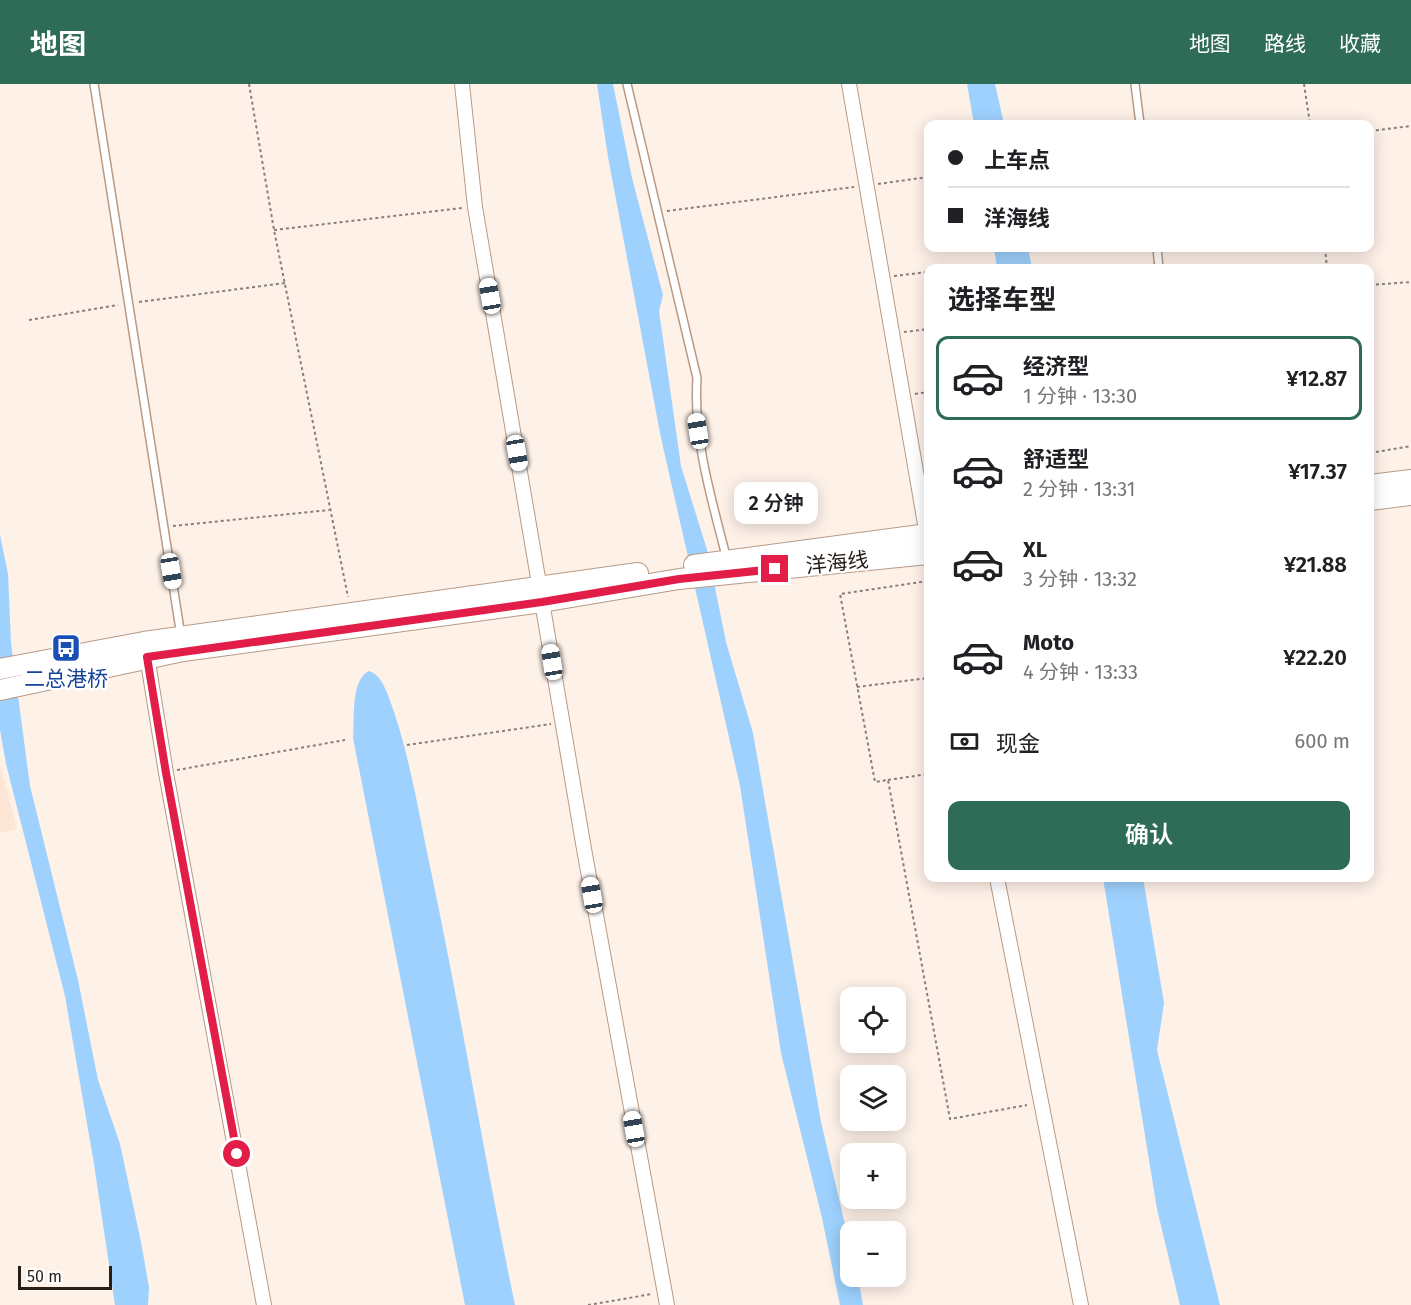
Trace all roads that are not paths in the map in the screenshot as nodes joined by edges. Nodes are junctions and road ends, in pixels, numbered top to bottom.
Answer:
1 (94, 84) edge
2 (462, 84) edge
3 (627, 84) edge
4 (849, 84) edge
5 (1135, 84) edge
6 (1140, 120) edge
7 (1411, 480) edge
8 (1374, 485) edge
9 (1411, 495) edge
10 (1374, 500) edge
11 (924, 514) edge
12 (924, 537) edge
13 (924, 554) edge
14 (724, 567) junction
15 (541, 594) junction
16 (182, 644) junction
17 (146, 650) junction
18 (0, 669) edge
19 (0, 690) edge
20 (998, 882) edge
21 (665, 1298) edge
22 (264, 1305) edge
23 (1081, 1305) edge

1 - 16 lane
2 - 15 street
3 - 14 lane
4 - 11 street
5 - 6 lane
7 - 8 main road
9 - 10 main road
12 - 14 main road, 洋海线
13 - 14 main road, 洋海线
14 - 15 main road, 洋海线
15 - 16 main road, 洋海线
15 - 16 main road, 洋海线
15 - 21 street
16 - 17 main road, 洋海线
17 - 18 main road, 洋海线
17 - 19 main road, 洋海线
17 - 22 street
20 - 23 street

